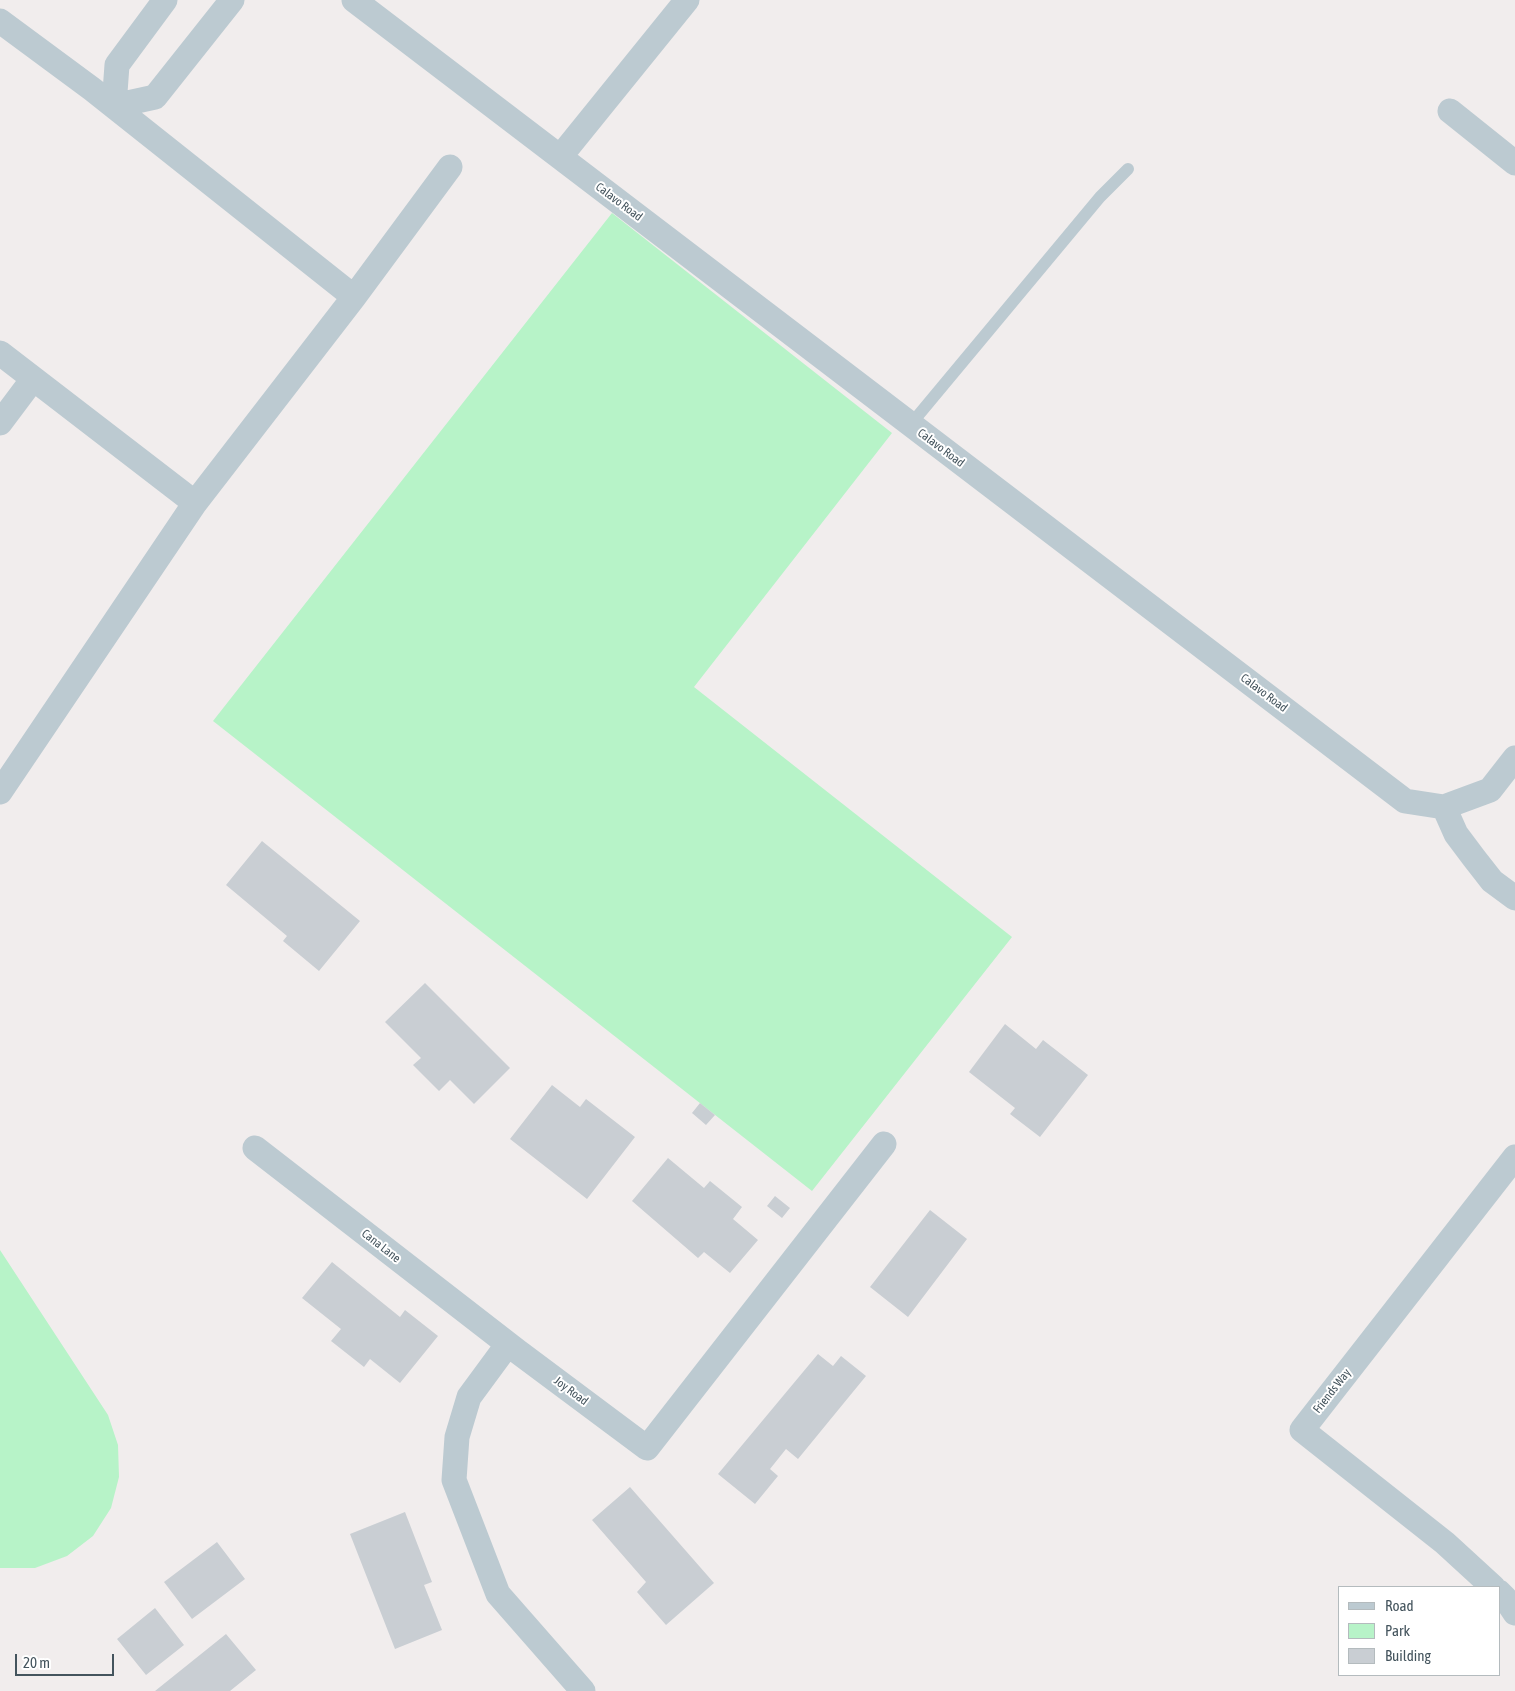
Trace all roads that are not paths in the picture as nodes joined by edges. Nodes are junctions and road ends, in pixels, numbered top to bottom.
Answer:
1 (165, 0) edge
2 (232, 0) edge
3 (354, 0) edge
4 (687, 0) edge
5 (0, 21) edge
6 (114, 106) junction
7 (1450, 111) dead end
8 (560, 157) junction
9 (1515, 164) edge
10 (450, 167) dead end
11 (1128, 169) dead end
12 (354, 297) junction
13 (0, 353) edge
14 (33, 378) junction
15 (0, 423) edge
16 (911, 424) junction
17 (196, 503) junction
18 (1515, 758) edge
19 (0, 792) edge
20 (1444, 807) junction
21 (1515, 898) edge
22 (884, 1144) dead end
23 (255, 1148) dead end
24 (1515, 1157) edge
25 (508, 1344) junction
26 (1492, 1586) edge
27 (1500, 1593) edge
28 (1515, 1613) edge
29 (583, 1691) edge

1 - 6 street
2 - 6 street
3 - 8 street, Calavo Road
4 - 8 street
5 - 6 street
6 - 12 street
7 - 9 street
8 - 16 street, Calavo Road
10 - 12 street
11 - 16 lane
12 - 17 street
13 - 14 street
14 - 15 street
14 - 17 street
16 - 20 street, Calavo Road
17 - 19 street
18 - 20 street
20 - 21 street
22 - 25 street, Joy Road
23 - 25 street, Cana Lane
24 - 26 street, Friends Way
25 - 29 street
27 - 28 street

